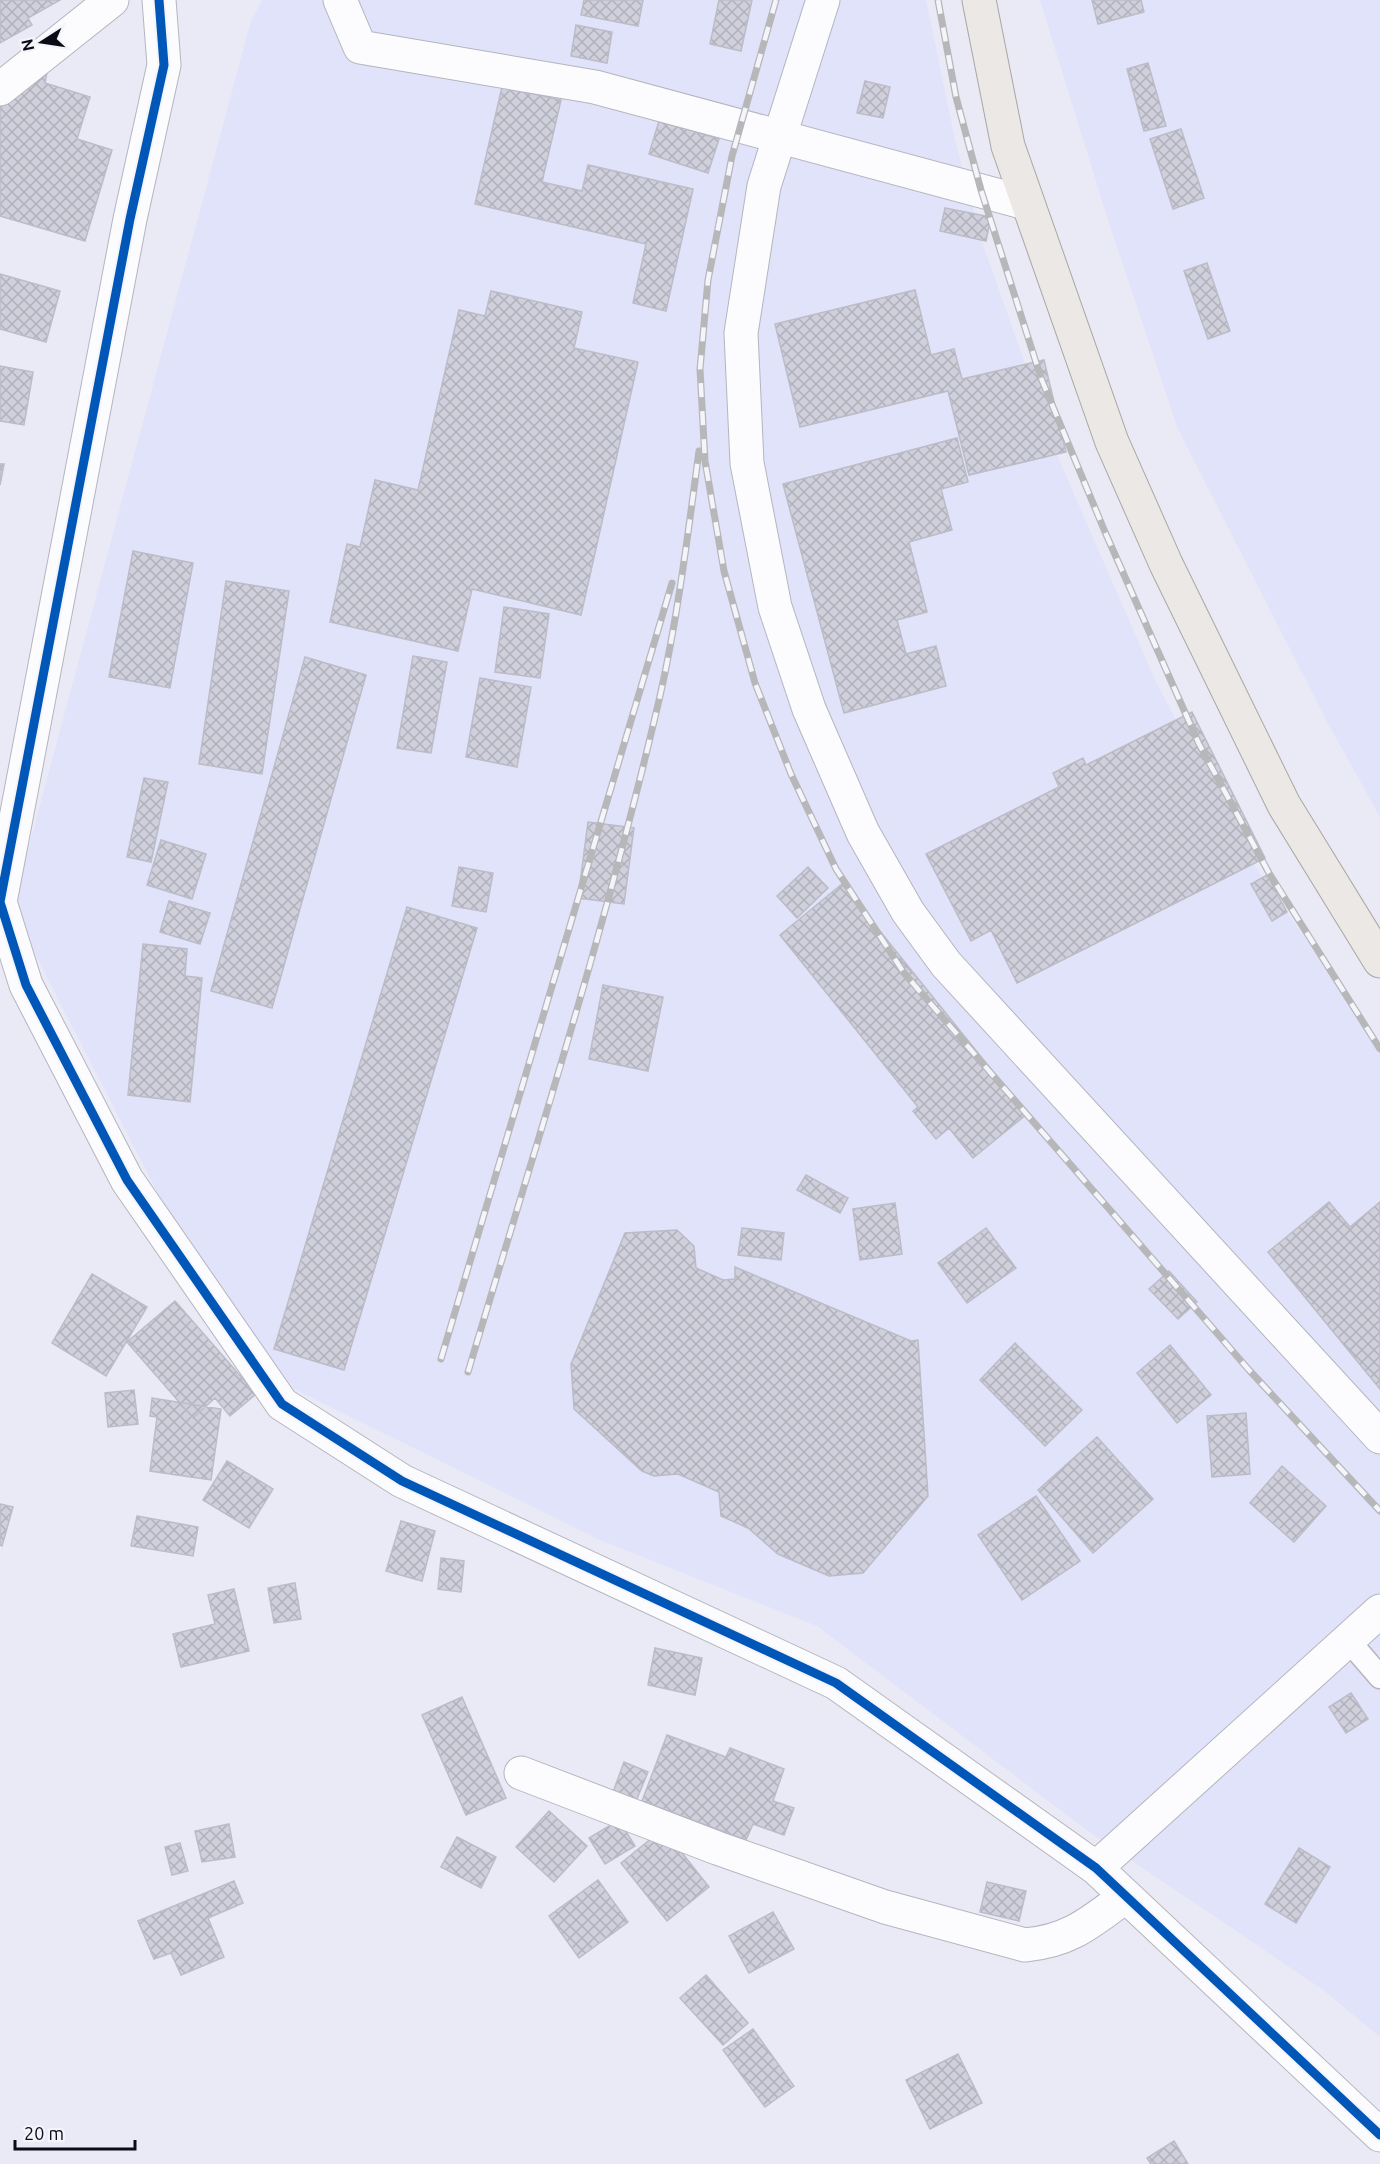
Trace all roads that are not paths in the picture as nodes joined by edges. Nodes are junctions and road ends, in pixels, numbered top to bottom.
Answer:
1 (112, 0) edge
2 (159, 0) edge
3 (340, 0) edge
4 (823, 0) edge
5 (978, 0) edge
6 (0, 89) edge
7 (780, 135) junction
8 (1026, 203) junction
9 (1380, 961) edge
10 (1380, 1437) edge
11 (1380, 1611) edge
12 (1348, 1640) junction
13 (1380, 1677) edge
14 (521, 1773) dead end
15 (1096, 1868) junction
16 (1126, 1896) junction
17 (1380, 2136) edge

1 - 6 street
2 - 15 street
3 - 7 street
4 - 7 street
5 - 8 main road
7 - 8 street
7 - 10 street
8 - 9 main road
11 - 12 street
12 - 13 lane
12 - 15 street
14 - 16 street
15 - 16 street
16 - 17 street

